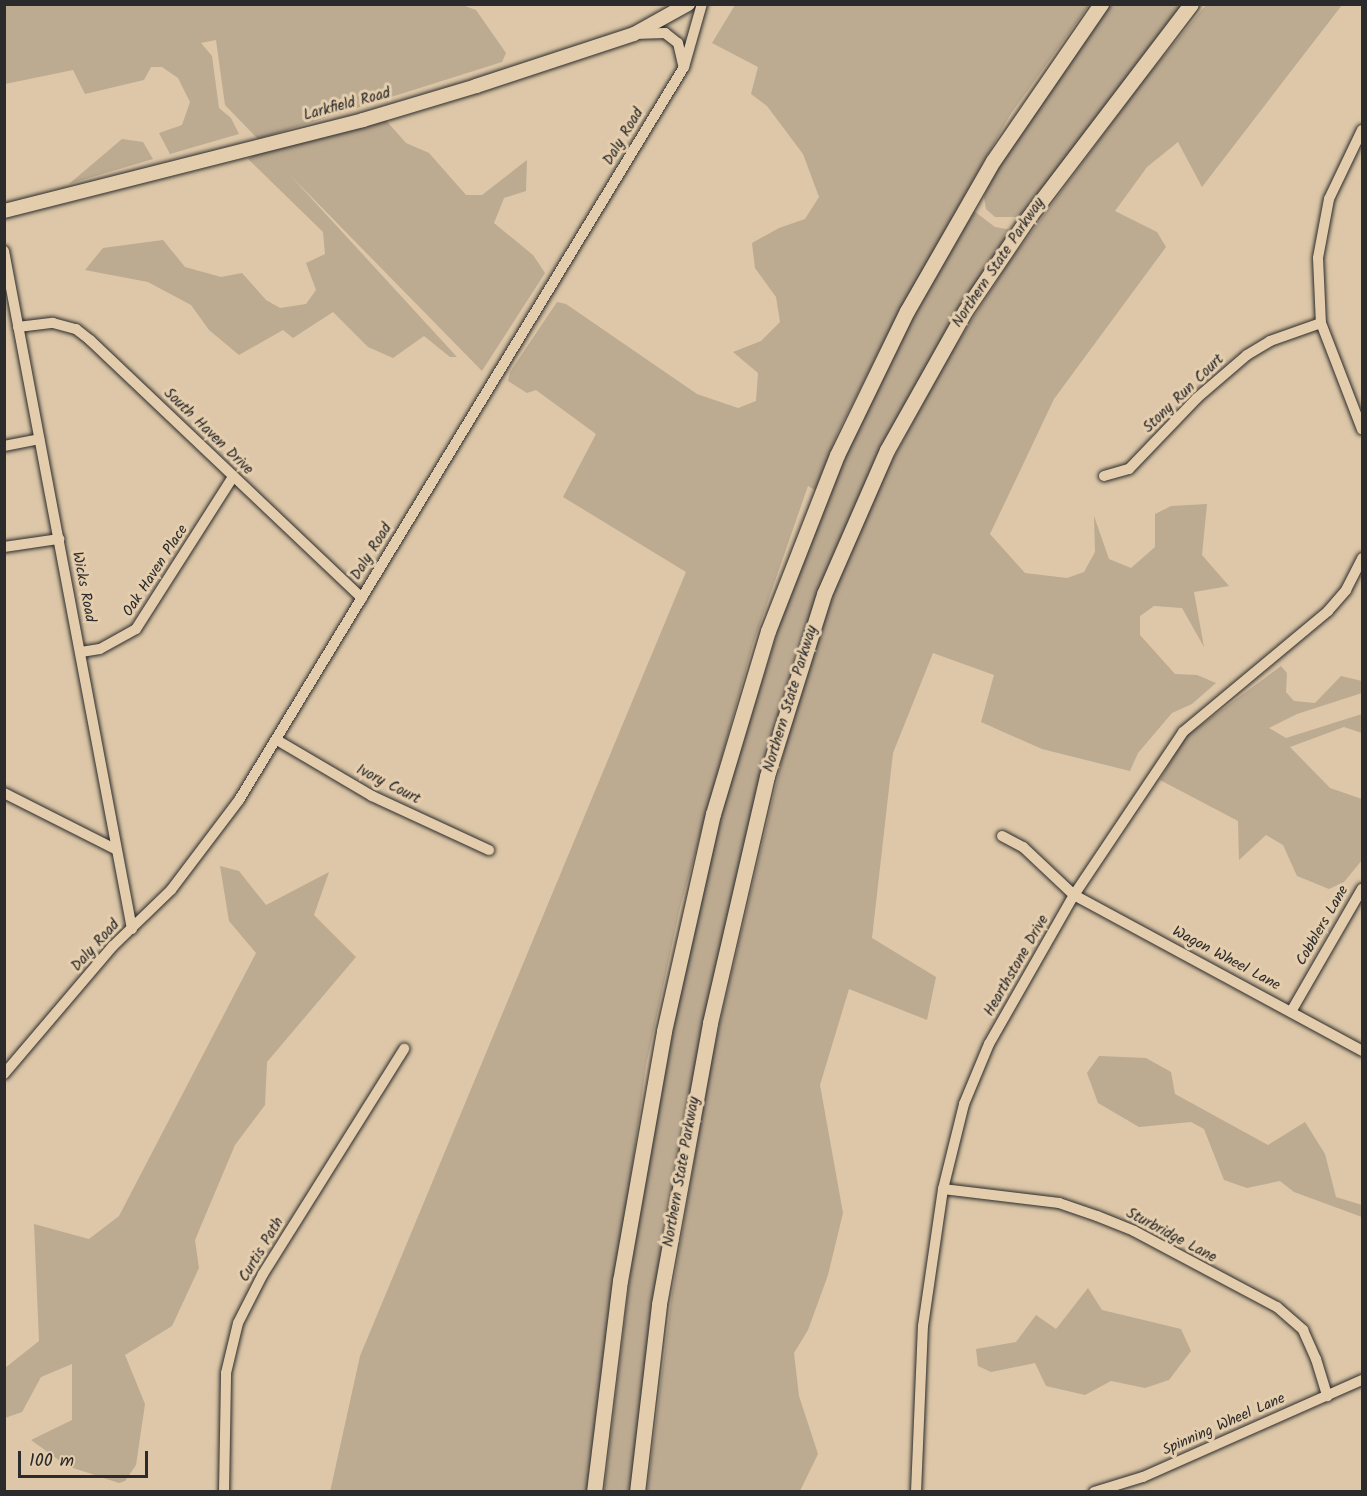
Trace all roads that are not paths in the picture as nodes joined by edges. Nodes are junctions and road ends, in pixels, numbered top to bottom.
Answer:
1 (688, 4) edge
2 (702, 4) edge
3 (1101, 4) edge
4 (1191, 4) edge
5 (634, 34) junction
6 (684, 67) junction
7 (1362, 130) edge
8 (4, 211) edge
9 (4, 251) edge
10 (1321, 323) junction
11 (18, 327) junction
12 (1362, 429) edge
13 (39, 439) junction
14 (4, 446) edge
15 (1104, 476) dead end
16 (233, 477) junction
17 (59, 539) junction
18 (4, 547) edge
19 (1362, 558) edge
20 (362, 598) junction
21 (81, 652) junction
22 (277, 740) junction
23 (4, 793) edge
24 (1002, 836) dead end
25 (115, 849) junction
26 (489, 850) dead end
27 (1362, 889) edge
28 (1074, 895) junction
29 (132, 929) junction
30 (1292, 1010) junction
31 (404, 1049) dead end
32 (1362, 1051) edge
33 (4, 1074) edge
34 (943, 1189) junction
35 (1362, 1380) edge
36 (1327, 1396) junction
37 (224, 1491) edge
38 (594, 1491) edge
39 (637, 1491) edge
40 (916, 1491) edge
41 (1095, 1491) edge

1 - 5 main road, Larkfield Road
2 - 6 street, Daly Road
3 - 38 highway
4 - 39 highway, Northern State Parkway
5 - 6 street
5 - 8 main road, Larkfield Road
6 - 20 street, Daly Road
7 - 10 street
9 - 11 street, Wicks Road
10 - 12 street
10 - 15 street, Stony Run Court
11 - 13 street, Wicks Road
11 - 16 street, South Haven Drive
13 - 14 street
13 - 17 street, Wicks Road
16 - 20 street, South Haven Drive
16 - 21 street, Oak Haven Place
17 - 18 street
17 - 21 street, Wicks Road
19 - 28 street, Hearthstone Drive
20 - 22 street, Daly Road
21 - 25 street, Wicks Road
22 - 26 street, Ivory Court
22 - 29 street, Daly Road
23 - 25 street
24 - 28 street, Wagon Wheel Lane
25 - 29 street, Wicks Road
27 - 30 street, Cobblers Lane
28 - 30 street, Wagon Wheel Lane
28 - 34 street, Hearthstone Drive
29 - 33 street, Daly Road
30 - 32 street, Wagon Wheel Lane
31 - 37 street, Curtis Path
34 - 36 street, Sturbridge Lane
34 - 40 street, Hearthstone Drive
35 - 36 street, Spinning Wheel Lane
36 - 41 street, Spinning Wheel Lane

